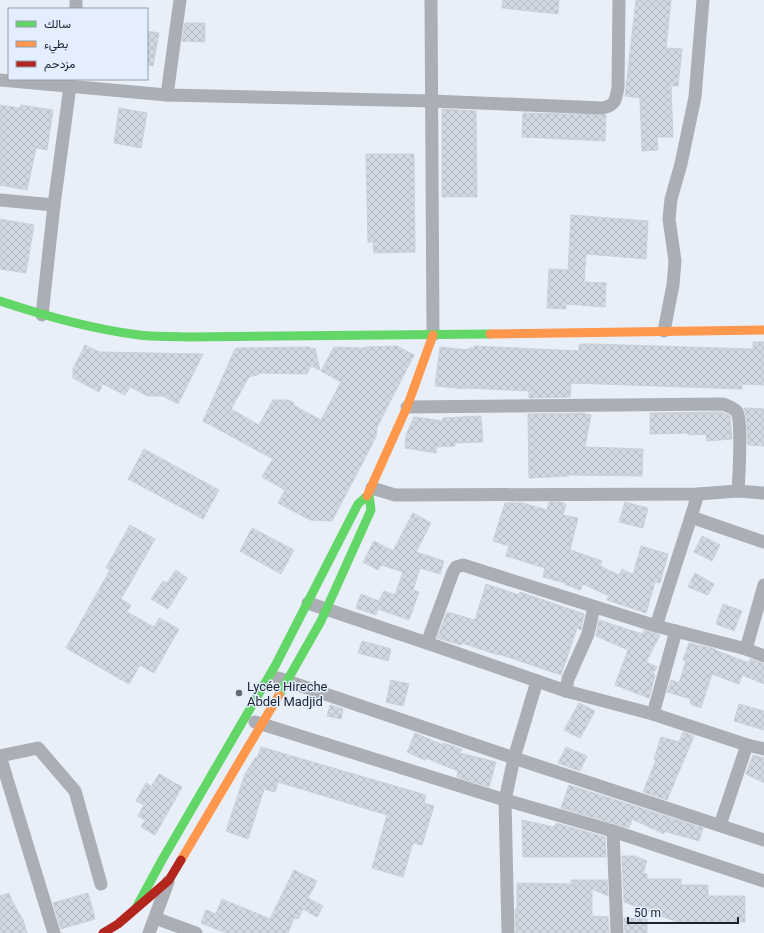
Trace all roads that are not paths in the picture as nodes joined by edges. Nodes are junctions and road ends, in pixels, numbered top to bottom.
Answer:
1 (180, 0) edge
2 (431, 0) edge
3 (619, 0) edge
4 (703, 0) edge
5 (0, 80) edge
6 (71, 83) edge
7 (167, 95) junction
8 (432, 101) junction
9 (0, 200) edge
10 (54, 205) junction
11 (0, 301) edge
12 (42, 315) junction
13 (764, 330) edge
14 (664, 332) junction
15 (433, 335) junction
16 (407, 407) junction
17 (738, 491) junction
18 (371, 492) junction
19 (764, 493) edge
20 (698, 494) junction
21 (691, 518) junction
22 (764, 542) edge
23 (764, 585) edge
24 (308, 603) junction
25 (594, 607) junction
26 (326, 609) junction
27 (656, 626) junction
28 (676, 631) junction
29 (426, 643) junction
30 (746, 649) junction
31 (764, 656) edge
32 (269, 674) junction
33 (537, 681) junction
34 (287, 682) junction
35 (566, 691) junction
36 (653, 714) junction
37 (246, 718) junction
38 (262, 725) junction
39 (747, 745) junction
40 (764, 749) edge
41 (514, 758) junction
42 (505, 800) junction
43 (720, 825) junction
44 (613, 831) junction
45 (764, 840) edge
46 (169, 880) junction
47 (764, 881) edge
48 (101, 884) dead end
49 (136, 908) junction
50 (155, 918) junction
51 (54, 933) edge
52 (103, 933) edge
53 (149, 933) edge
54 (196, 933) edge
55 (508, 933) edge
56 (618, 933) edge

1 - 7 street
2 - 8 street
3 - 8 street
4 - 14 street
5 - 6 street
6 - 7 street
6 - 10 street
7 - 8 street
8 - 15 street
9 - 10 street
10 - 12 street
11 - 12 street
12 - 15 street
13 - 14 street
14 - 15 street
15 - 16 street
16 - 17 street
16 - 18 street
17 - 19 street
17 - 20 street
18 - 20 street
18 - 24 street
18 - 26 street
20 - 21 street
21 - 22 street
21 - 27 street
23 - 30 street
24 - 26 street
24 - 32 street
25 - 27 street
25 - 29 street
25 - 35 street
26 - 29 street
26 - 34 street
27 - 28 street
28 - 30 street
28 - 36 street
29 - 33 street
30 - 31 street
32 - 34 street
32 - 37 street
33 - 35 street
33 - 41 street
34 - 38 street
34 - 41 street
35 - 36 street
36 - 39 street
37 - 38 street
37 - 49 street
38 - 42 street
38 - 46 street
39 - 40 street
39 - 43 street
41 - 42 street
41 - 43 street
42 - 44 street
42 - 55 street
43 - 45 street
44 - 47 street
44 - 56 street
46 - 49 street
46 - 50 street
48 - 51 street
49 - 52 street
50 - 53 street
50 - 54 street

